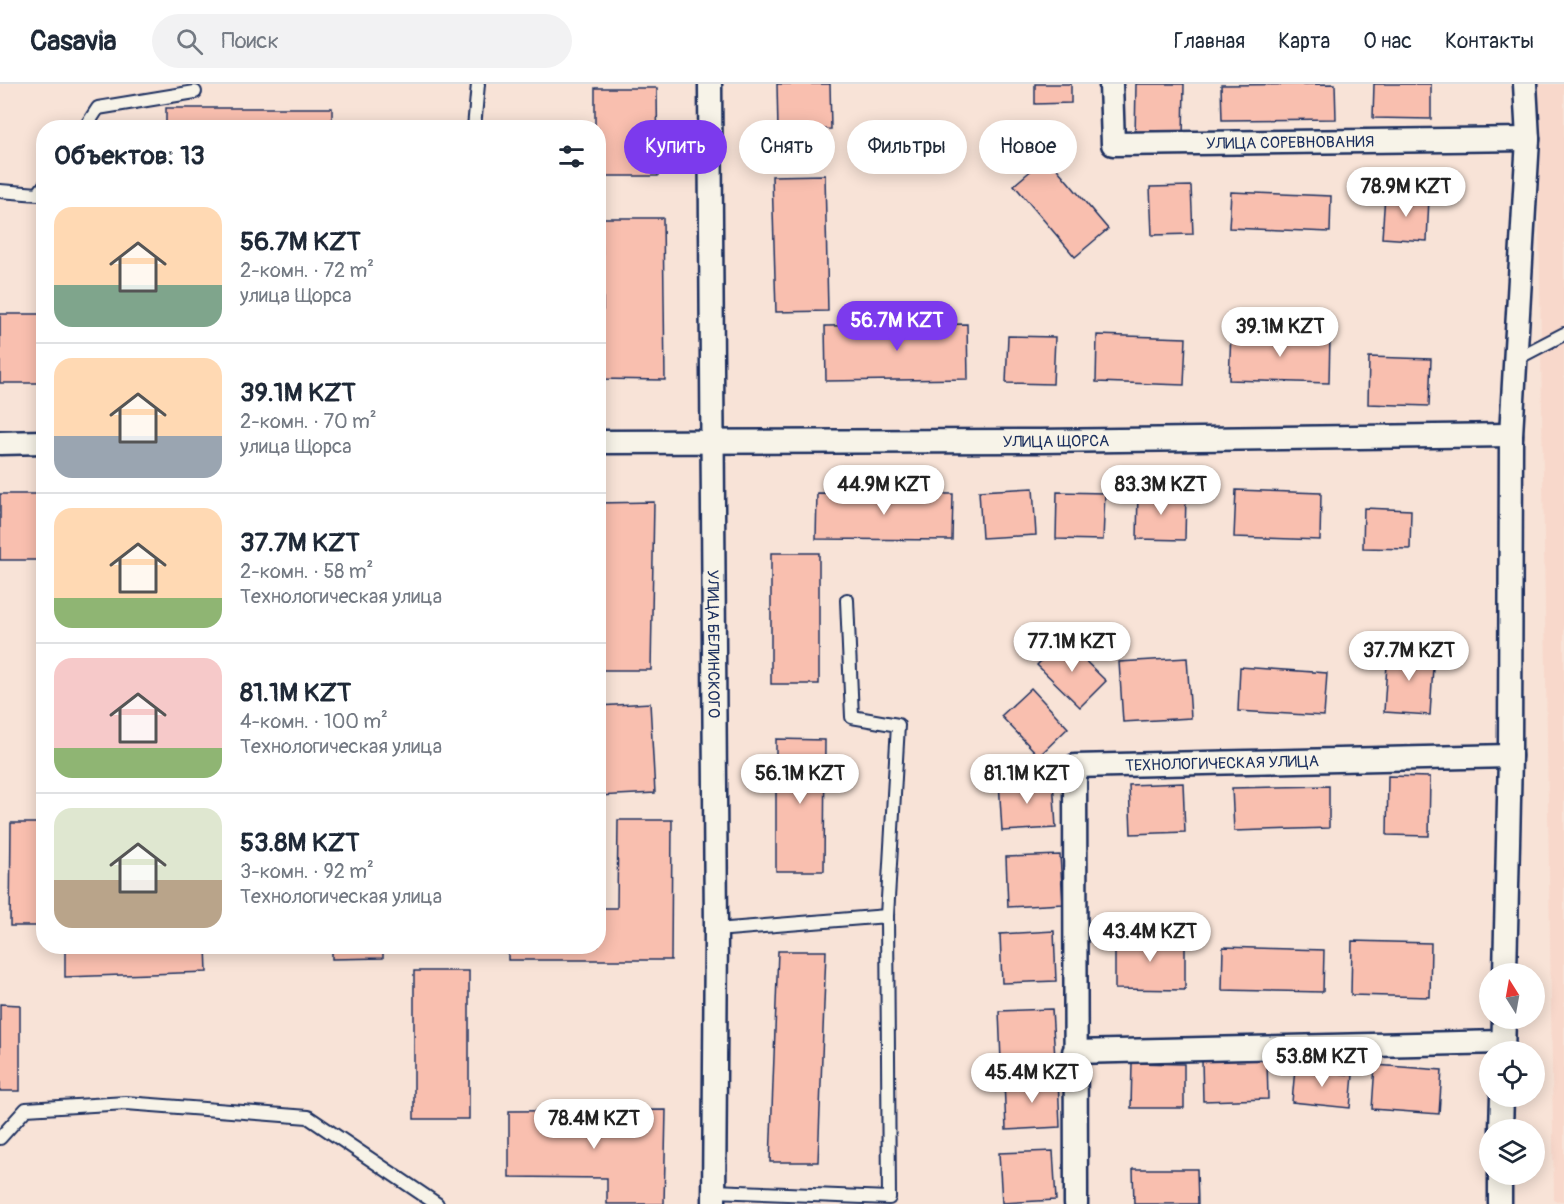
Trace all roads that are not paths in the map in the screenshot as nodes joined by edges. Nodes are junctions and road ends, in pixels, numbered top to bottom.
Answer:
1 (478, 84) edge
2 (710, 84) edge
3 (1111, 84) edge
4 (1525, 84) edge
5 (195, 92) dead end
6 (90, 120) edge
7 (475, 120) edge
8 (1528, 140) junction
9 (0, 191) edge
10 (36, 194) edge
11 (1564, 334) edge
12 (1516, 359) junction
13 (1511, 435) junction
14 (36, 442) edge
15 (606, 442) edge
16 (0, 443) edge
17 (712, 443) junction
18 (846, 600) dead end
19 (1510, 756) junction
20 (887, 916) junction
21 (716, 930) junction
22 (1505, 963) edge
23 (1479, 1047) edge
24 (1074, 1052) junction
25 (0, 1138) edge
26 (1500, 1185) edge
27 (714, 1198) edge
28 (437, 1204) edge
29 (1076, 1204) edge
30 (1500, 1204) edge

1 - 7 lane
2 - 17 street, УЛИЦА БЕЛИНСКОГО
3 - 8 street, УЛИЦА СОРЕВНОВАНИЯ
4 - 8 street
5 - 6 lane
8 - 12 street
9 - 10 lane
11 - 12 lane
12 - 13 street
13 - 17 street, УЛИЦА ЩОРСА
13 - 19 street
14 - 16 street
15 - 17 street, УЛИЦА ЩОРСА
17 - 21 street, УЛИЦА БЕЛИНСКОГО
18 - 20 lane
19 - 22 street
19 - 24 street, ТЕХНОЛОГИЧЕСКАЯ УЛИЦА
20 - 21 lane
20 - 27 lane
21 - 27 street, УЛИЦА БЕЛИНСКОГО
23 - 24 street
24 - 29 street, ТЕХНОЛОГИЧЕСКАЯ УЛИЦА
25 - 28 lane
26 - 30 street

